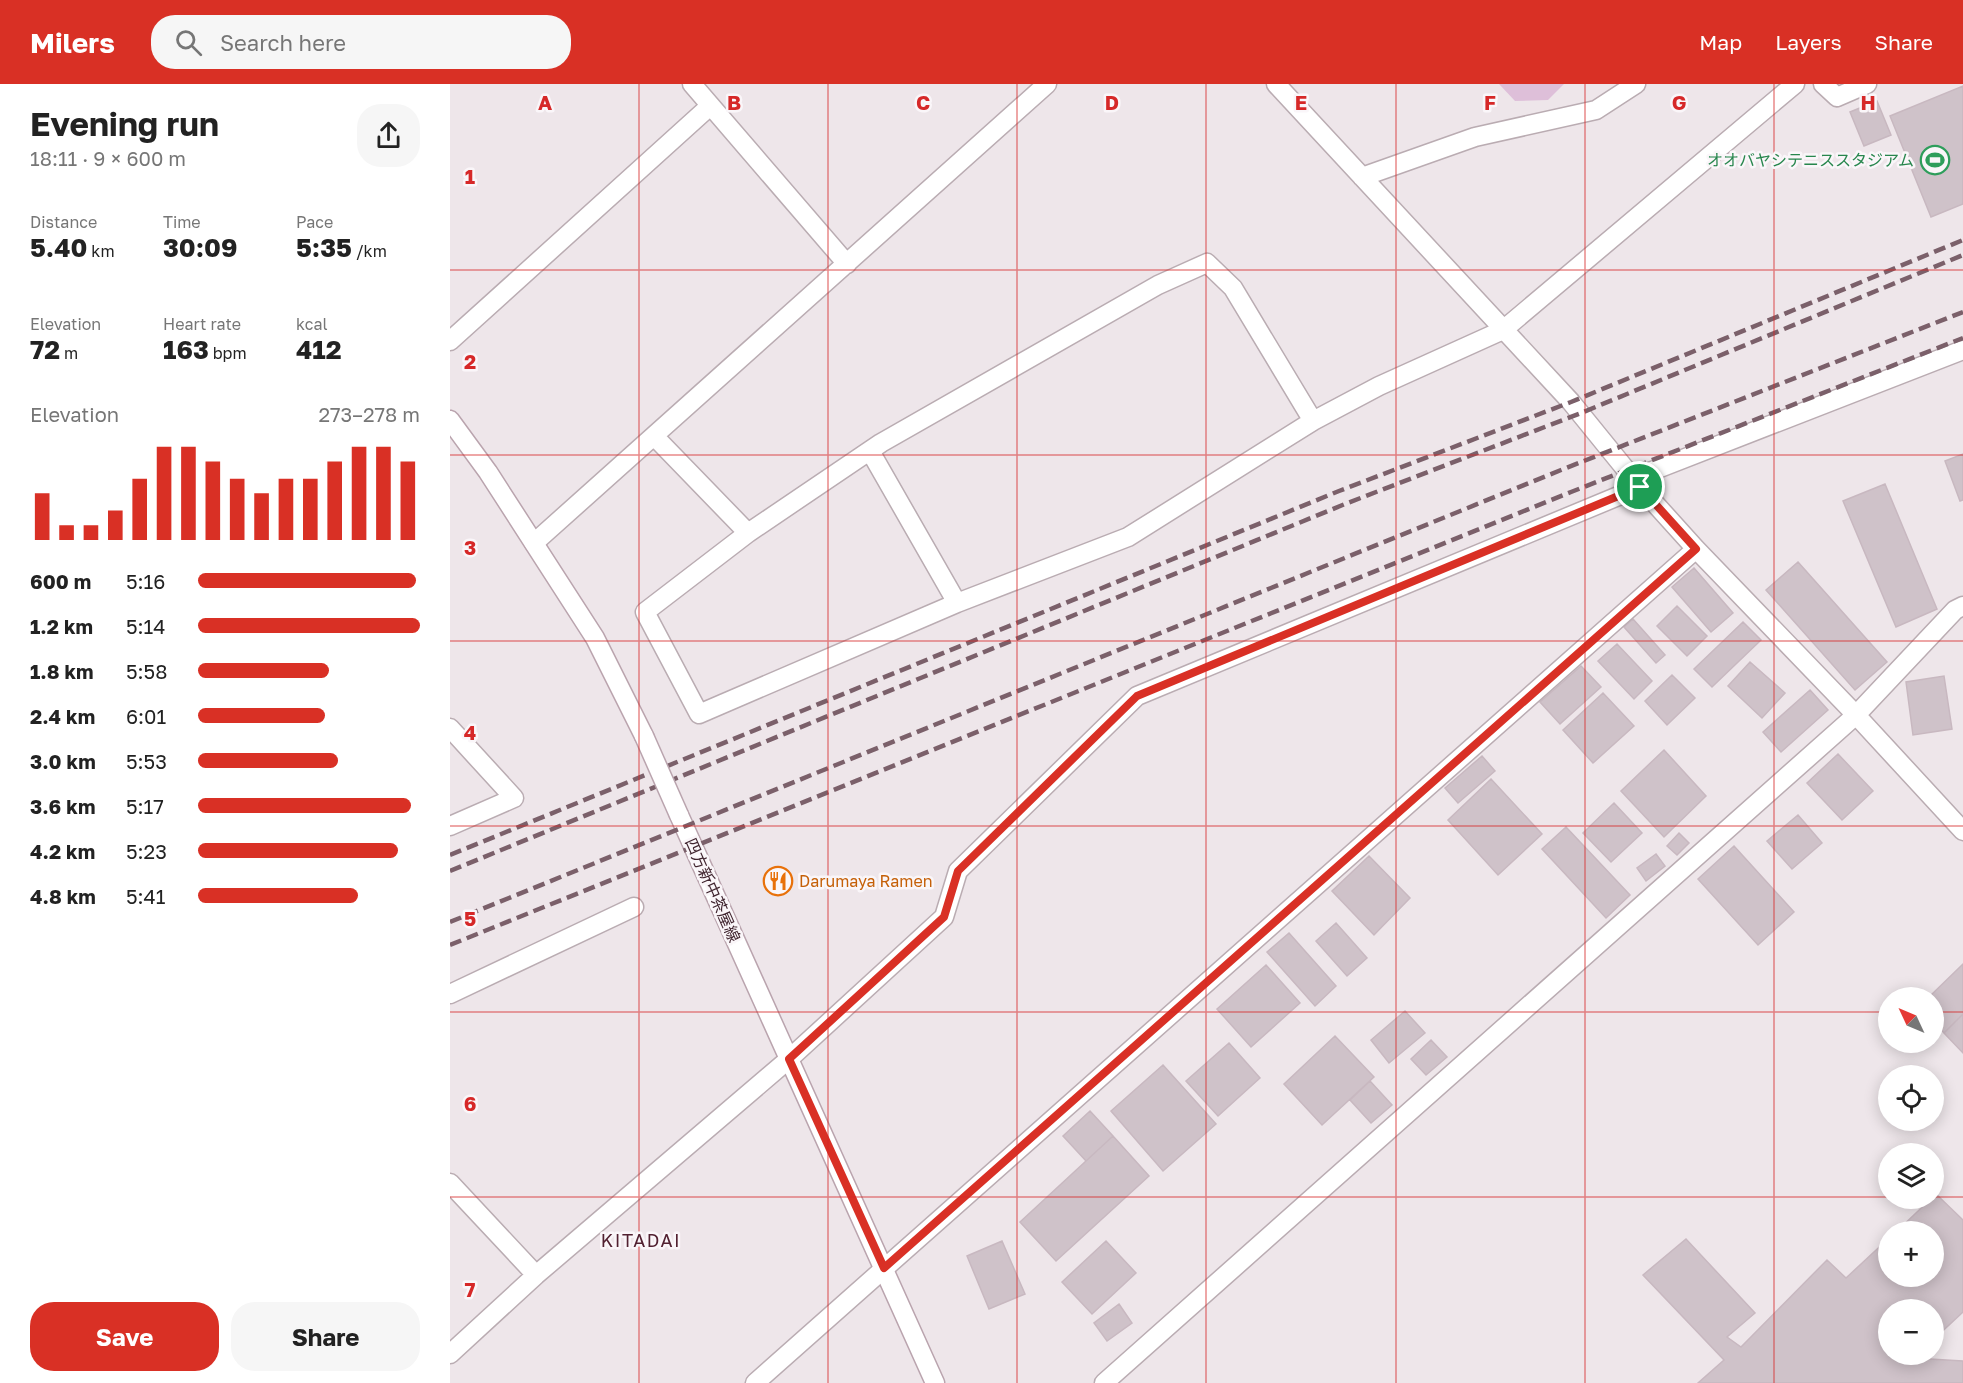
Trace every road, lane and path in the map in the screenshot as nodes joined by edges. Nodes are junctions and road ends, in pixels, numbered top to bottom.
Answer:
1 (692, 84) edge
2 (1047, 84) edge
3 (1276, 84) edge
4 (1636, 84) edge
5 (1795, 84) edge
6 (1823, 84) edge
7 (1867, 84) edge
8 (710, 106) junction
9 (1362, 177) junction
10 (847, 264) junction
11 (1503, 330) junction
12 (450, 341) edge
13 (1963, 350) edge
14 (450, 420) edge
15 (1313, 421) junction
16 (654, 436) junction
17 (870, 451) junction
18 (1637, 482) junction
19 (748, 533) junction
20 (534, 543) junction
21 (1696, 549) junction
22 (957, 603) junction
23 (1963, 606) edge
24 (1856, 715) junction
25 (450, 728) edge
26 (450, 826) edge
27 (1963, 831) edge
28 (634, 907) dead end
29 (450, 993) edge
30 (789, 1059) junction
31 (450, 1183) edge
32 (884, 1268) junction
33 (536, 1275) junction
34 (450, 1354) edge
35 (755, 1383) edge
36 (935, 1383) edge
37 (1104, 1383) edge

1 - 8 street
2 - 10 street
3 - 9 street
4 - 9 street
5 - 11 street
6 - 7 street
8 - 10 street
8 - 12 street
9 - 11 street
10 - 16 street
11 - 15 street
11 - 18 street
13 - 18 street
14 - 20 street, 四方新中茶屋線
15 - 17 street
15 - 22 street
16 - 19 street
16 - 20 street
17 - 19 street
17 - 22 street
18 - 21 street
18 - 30 street
19 - 22 street
20 - 30 street, 四方新中茶屋線, bridge
21 - 24 street
21 - 32 street
23 - 24 street
24 - 27 street
24 - 37 street
25 - 26 street
28 - 29 street
30 - 32 street, 四方新中茶屋線
30 - 33 street
31 - 33 street
32 - 35 street
32 - 36 street, 四方新中茶屋線
33 - 34 street

